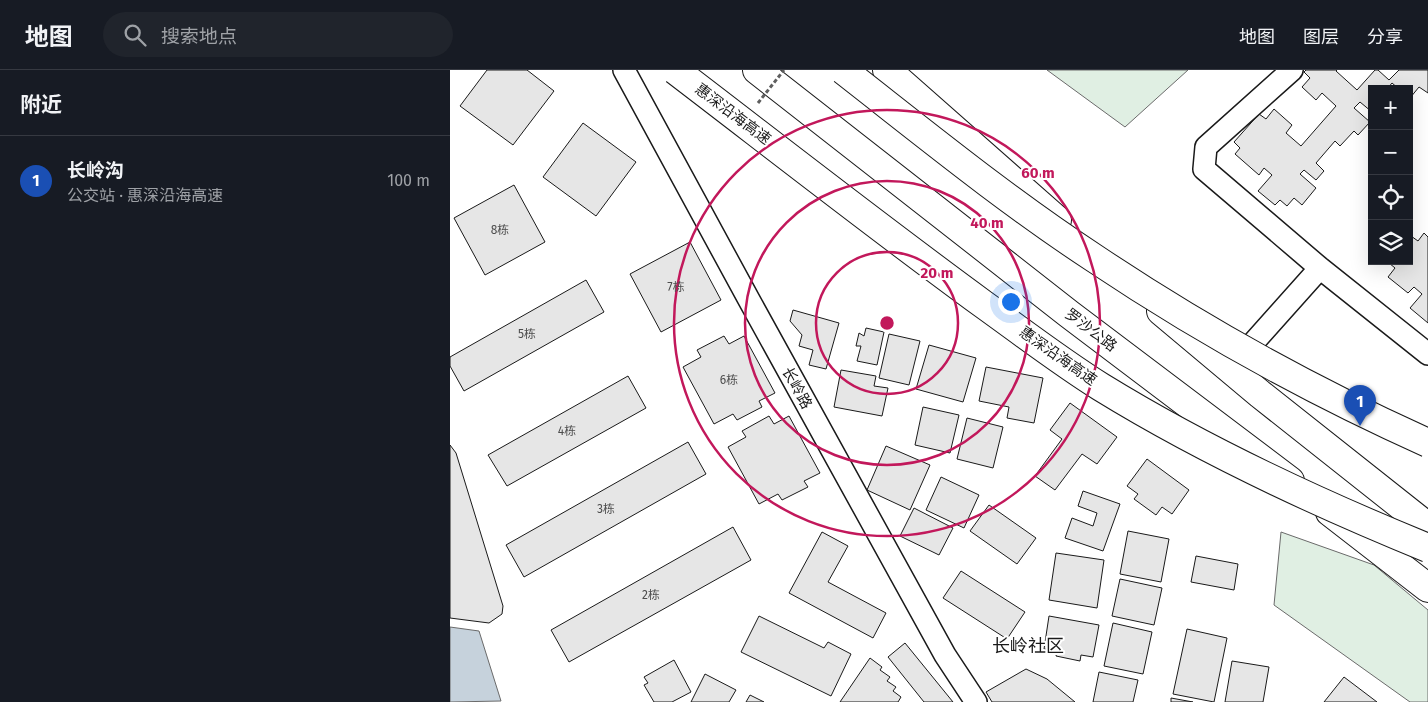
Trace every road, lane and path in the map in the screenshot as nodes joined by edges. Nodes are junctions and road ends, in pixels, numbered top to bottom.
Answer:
1 (624, 70) edge
2 (675, 70) edge
3 (757, 70) edge
4 (843, 70) edge
5 (887, 70) edge
6 (1292, 70) edge
7 (1320, 268) junction
8 (1428, 354) edge
9 (1230, 369) junction
10 (1428, 443) edge
11 (1428, 527) edge
12 (1428, 548) edge
13 (1428, 588) edge
14 (976, 702) edge

1 - 14 street, 长岭路
2 - 12 main road, 惠深沿海高速, bridge
3 - 13 main road, 罗沙公路
4 - 10 main road, bridge
5 - 9 main road
6 - 7 street
7 - 8 street
7 - 9 street
9 - 11 main road

